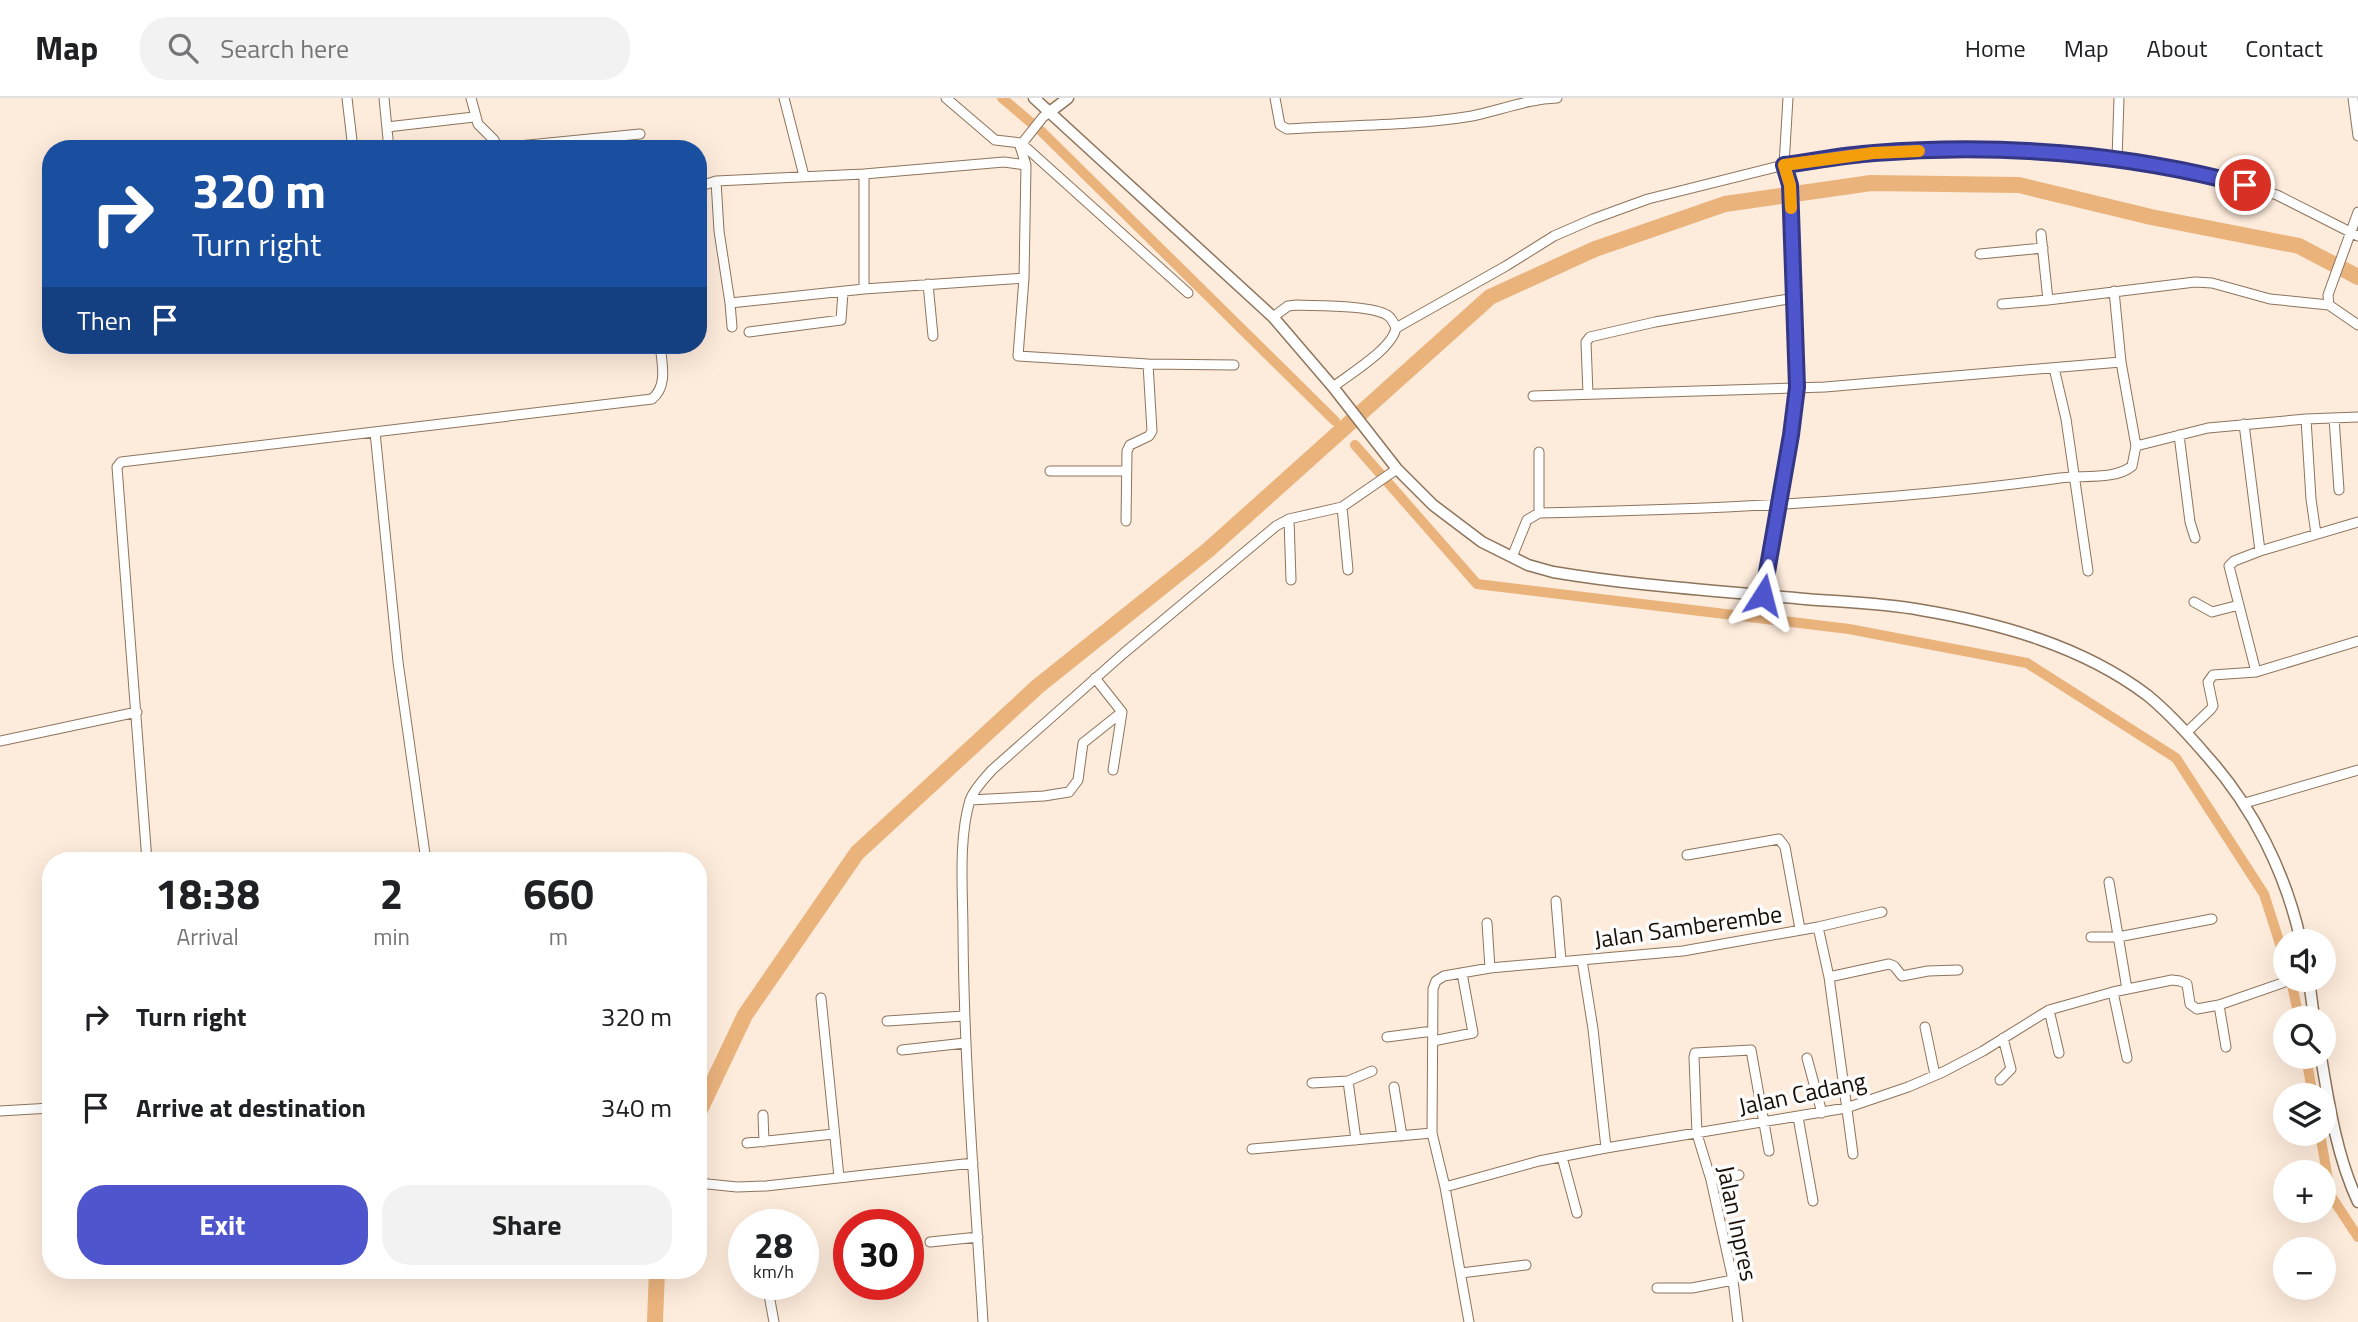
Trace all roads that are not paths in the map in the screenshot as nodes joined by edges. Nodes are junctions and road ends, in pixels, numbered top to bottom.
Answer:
1 (347, 98) edge
2 (384, 98) edge
3 (471, 98) edge
4 (785, 98) edge
5 (946, 98) edge
6 (1034, 98) edge
7 (1068, 98) edge
8 (1275, 98) edge
9 (1558, 98) edge
10 (1788, 98) edge
11 (2119, 98) edge
12 (2353, 98) edge
13 (1534, 99) edge
14 (1047, 114) junction
15 (474, 117) junction
16 (387, 127) junction
17 (640, 134) dead end
18 (2358, 136) edge
19 (352, 140) edge
20 (388, 140) edge
21 (495, 140) edge
22 (583, 140) edge
23 (1021, 143) junction
24 (2117, 159) junction
25 (1004, 162) junction
26 (1026, 165) junction
27 (1784, 165) junction
28 (864, 174) junction
29 (804, 176) junction
30 (716, 181) junction
31 (707, 184) edge
32 (2358, 212) edge
33 (2041, 234) dead end
34 (2355, 235) edge
35 (2043, 248) junction
36 (1980, 254) dead end
37 (1024, 278) junction
38 (928, 284) junction
39 (864, 289) junction
40 (2114, 291) junction
41 (843, 292) junction
42 (1188, 293) dead end
43 (1794, 299) junction
44 (2048, 300) junction
45 (730, 303) junction
46 (2002, 304) dead end
47 (2329, 305) junction
48 (1276, 315) junction
49 (2358, 325) edge
50 (732, 327) dead end
51 (1396, 328) junction
52 (749, 332) dead end
53 (933, 336) dead end
54 (661, 354) edge
55 (2121, 362) junction
56 (1148, 364) junction
57 (1234, 365) dead end
58 (2054, 368) junction
59 (1333, 387) junction
60 (1797, 387) junction
61 (1588, 394) junction
62 (1534, 396) dead end
63 (2358, 417) edge
64 (2334, 418) junction
65 (2306, 419) junction
66 (2244, 424) junction
67 (375, 432) junction
68 (2179, 435) junction
69 (2136, 446) junction
70 (1539, 452) dead end
71 (1050, 471) dead end
72 (1126, 471) junction
73 (1394, 471) junction
74 (2075, 476) junction
75 (2339, 490) dead end
76 (1778, 505) junction
77 (1342, 508) junction
78 (1539, 513) junction
79 (1289, 519) junction
80 (1126, 522) dead end
81 (2358, 522) edge
82 (2316, 534) junction
83 (2195, 538) dead end
84 (2260, 551) junction
85 (1512, 557) junction
86 (1348, 570) dead end
87 (2088, 571) dead end
88 (1291, 580) dead end
89 (1763, 595) junction
90 (2194, 602) dead end
91 (2239, 605) junction
92 (2358, 641) edge
93 (2256, 672) junction
94 (1095, 678) junction
95 (137, 712) junction
96 (1122, 712) junction
97 (2186, 733) junction
98 (0, 741) edge
99 (1113, 770) dead end
100 (2358, 770) edge
101 (970, 800) junction
102 (2245, 803) junction
103 (146, 852) edge
104 (425, 852) edge
105 (1687, 855) dead end
106 (2109, 882) dead end
107 (1556, 901) dead end
108 (1882, 912) dead end
109 (2213, 919) dead end
110 (1488, 923) dead end
111 (1818, 927) junction
112 (1800, 929) junction
113 (2297, 929) edge
114 (2091, 937) dead end
115 (2118, 937) junction
116 (1582, 960) junction
117 (1561, 961) junction
118 (1490, 968) junction
119 (1958, 970) dead end
120 (1462, 973) junction
121 (1829, 977) junction
122 (2273, 986) edge
123 (2127, 989) junction
124 (2113, 992) junction
125 (821, 998) dead end
126 (2219, 1005) junction
127 (2049, 1010) junction
128 (964, 1016) junction
129 (887, 1021) dead end
130 (1925, 1027) dead end
131 (1433, 1036) junction
132 (1387, 1037) dead end
133 (2003, 1038) junction
134 (965, 1043) junction
135 (2226, 1047) dead end
136 (902, 1050) dead end
137 (2059, 1053) dead end
138 (1807, 1058) dead end
139 (2127, 1058) dead end
140 (2323, 1069) edge
141 (1372, 1071) dead end
142 (1935, 1075) junction
143 (2000, 1080) dead end
144 (1348, 1081) junction
145 (1312, 1083) dead end
146 (1394, 1087) dead end
147 (1846, 1108) junction
148 (42, 1109) edge
149 (0, 1111) edge
150 (1822, 1112) junction
151 (763, 1115) dead end
152 (1798, 1117) junction
153 (1764, 1121) junction
154 (1432, 1133) junction
155 (834, 1134) junction
156 (1697, 1134) junction
157 (1402, 1136) junction
158 (1356, 1140) junction
159 (764, 1142) junction
160 (747, 1143) dead end
161 (1606, 1148) junction
162 (1252, 1149) dead end
163 (1769, 1151) dead end
164 (1853, 1154) dead end
165 (1562, 1157) junction
166 (973, 1163) junction
167 (1739, 1175) dead end
168 (839, 1177) junction
169 (1711, 1180) junction
170 (707, 1184) edge
171 (1445, 1187) junction
172 (1813, 1201) dead end
173 (2358, 1202) edge
174 (1577, 1213) dead end
175 (978, 1237) junction
176 (930, 1242) dead end
177 (1526, 1265) dead end
178 (1461, 1273) junction
179 (1732, 1280) junction
180 (1657, 1288) dead end
181 (770, 1300) edge
182 (774, 1322) edge
183 (983, 1322) edge
184 (1469, 1322) edge
185 (1738, 1322) edge

1 - 19 street
2 - 16 street
3 - 15 street
4 - 29 street
5 - 23 street
6 - 14 street
7 - 14 street
8 - 13 street
9 - 13 street
10 - 27 street
11 - 24 street
12 - 18 street
14 - 23 street
14 - 48 street
15 - 16 street
15 - 21 street
16 - 20 street
17 - 22 street
23 - 25 street
23 - 26 street
23 - 42 street
24 - 27 street
24 - 34 street
25 - 26 street
25 - 28 street
26 - 37 street
27 - 43 street
27 - 51 street
28 - 29 street
28 - 39 street
29 - 30 street
30 - 31 street
30 - 45 street
32 - 34 street
33 - 35 street
34 - 47 street
35 - 36 street
35 - 44 street
37 - 38 street
37 - 56 street
38 - 39 street
38 - 53 street
39 - 41 street
40 - 44 street
40 - 47 street
40 - 55 street
41 - 45 street
41 - 52 street
43 - 60 street
43 - 61 street
44 - 46 street
45 - 50 street
47 - 49 street
48 - 51 street
48 - 59 street
51 - 59 street
54 - 67 street
55 - 58 street
55 - 69 street
56 - 57 street
56 - 72 street
58 - 60 street
58 - 74 street
59 - 73 street
60 - 61 street
60 - 76 street
61 - 62 street
63 - 64 street
64 - 65 street
64 - 75 street
65 - 66 street
65 - 82 street
66 - 68 street
66 - 84 street
67 - 95 street
67 - 104 street
68 - 69 street
68 - 83 street
69 - 74 street
70 - 78 street
71 - 72 street
72 - 80 street
73 - 77 street
73 - 85 street
74 - 76 street
74 - 87 street
76 - 78 street
76 - 89 street
77 - 79 street
77 - 86 street
78 - 85 street
79 - 88 street
79 - 94 street
81 - 82 street
82 - 84 street
84 - 91 street
85 - 89 street
89 - 97 street
90 - 91 street
91 - 93 street
92 - 93 street
93 - 97 street
94 - 96 street
94 - 101 street
95 - 98 street
95 - 103 street
96 - 99 street
96 - 101 street
97 - 102 street
100 - 102 street
101 - 128 street
102 - 113 street
105 - 112 street, Jalan Samberembe
106 - 115 street
107 - 117 street
108 - 111 street
109 - 115 street
110 - 118 street
111 - 112 street, Jalan Samberembe
111 - 121 street, Jalan Samberembe
112 - 116 street, Jalan Samberembe
114 - 115 street
115 - 123 street
116 - 117 street, Jalan Samberembe
116 - 161 street, Jalan Samberembe
117 - 118 street, Jalan Samberembe
118 - 120 street, Jalan Samberembe
119 - 121 street
120 - 131 street, Jalan Samberembe
120 - 131 street
121 - 147 street, Jalan Samberembe
122 - 126 street, Jalan Cadang
123 - 124 street, Jalan Cadang
123 - 126 street, Jalan Cadang
124 - 127 street, Jalan Cadang
124 - 139 street
125 - 155 street
126 - 135 street
127 - 133 street, Jalan Cadang
127 - 137 street
128 - 129 street
128 - 134 street
130 - 142 street
131 - 132 street
131 - 154 street, Jalan Samberembe
133 - 142 street, Jalan Cadang
133 - 143 street
134 - 136 street
134 - 166 street
138 - 150 street
140 - 173 street
141 - 144 street
142 - 147 street, Jalan Cadang
144 - 145 street
144 - 158 street
146 - 157 street
147 - 150 street, Jalan Cadang
147 - 164 street, Jalan Samberembe
148 - 149 street
150 - 152 street, Jalan Cadang
151 - 159 street
152 - 153 street, Jalan Cadang
152 - 172 street
153 - 156 street, Jalan Cadang
153 - 156 street, Jalan Inpres
153 - 163 street
154 - 157 street
154 - 171 street, Jalan Samberembe
155 - 159 street
155 - 168 street
156 - 161 street, Jalan Cadang
156 - 169 street, Jalan Inpres
157 - 158 street
158 - 162 street
159 - 160 street
161 - 165 street, Jalan Cadang
165 - 171 street, Jalan Cadang
165 - 174 street
166 - 168 street
166 - 175 street
167 - 169 street
168 - 170 street
169 - 179 street, Jalan Inpres
171 - 178 street, Jalan Samberembe
175 - 176 street
175 - 183 street
177 - 178 street
178 - 184 street, Jalan Samberembe
179 - 180 street
179 - 185 street, Jalan Inpres
181 - 182 street

